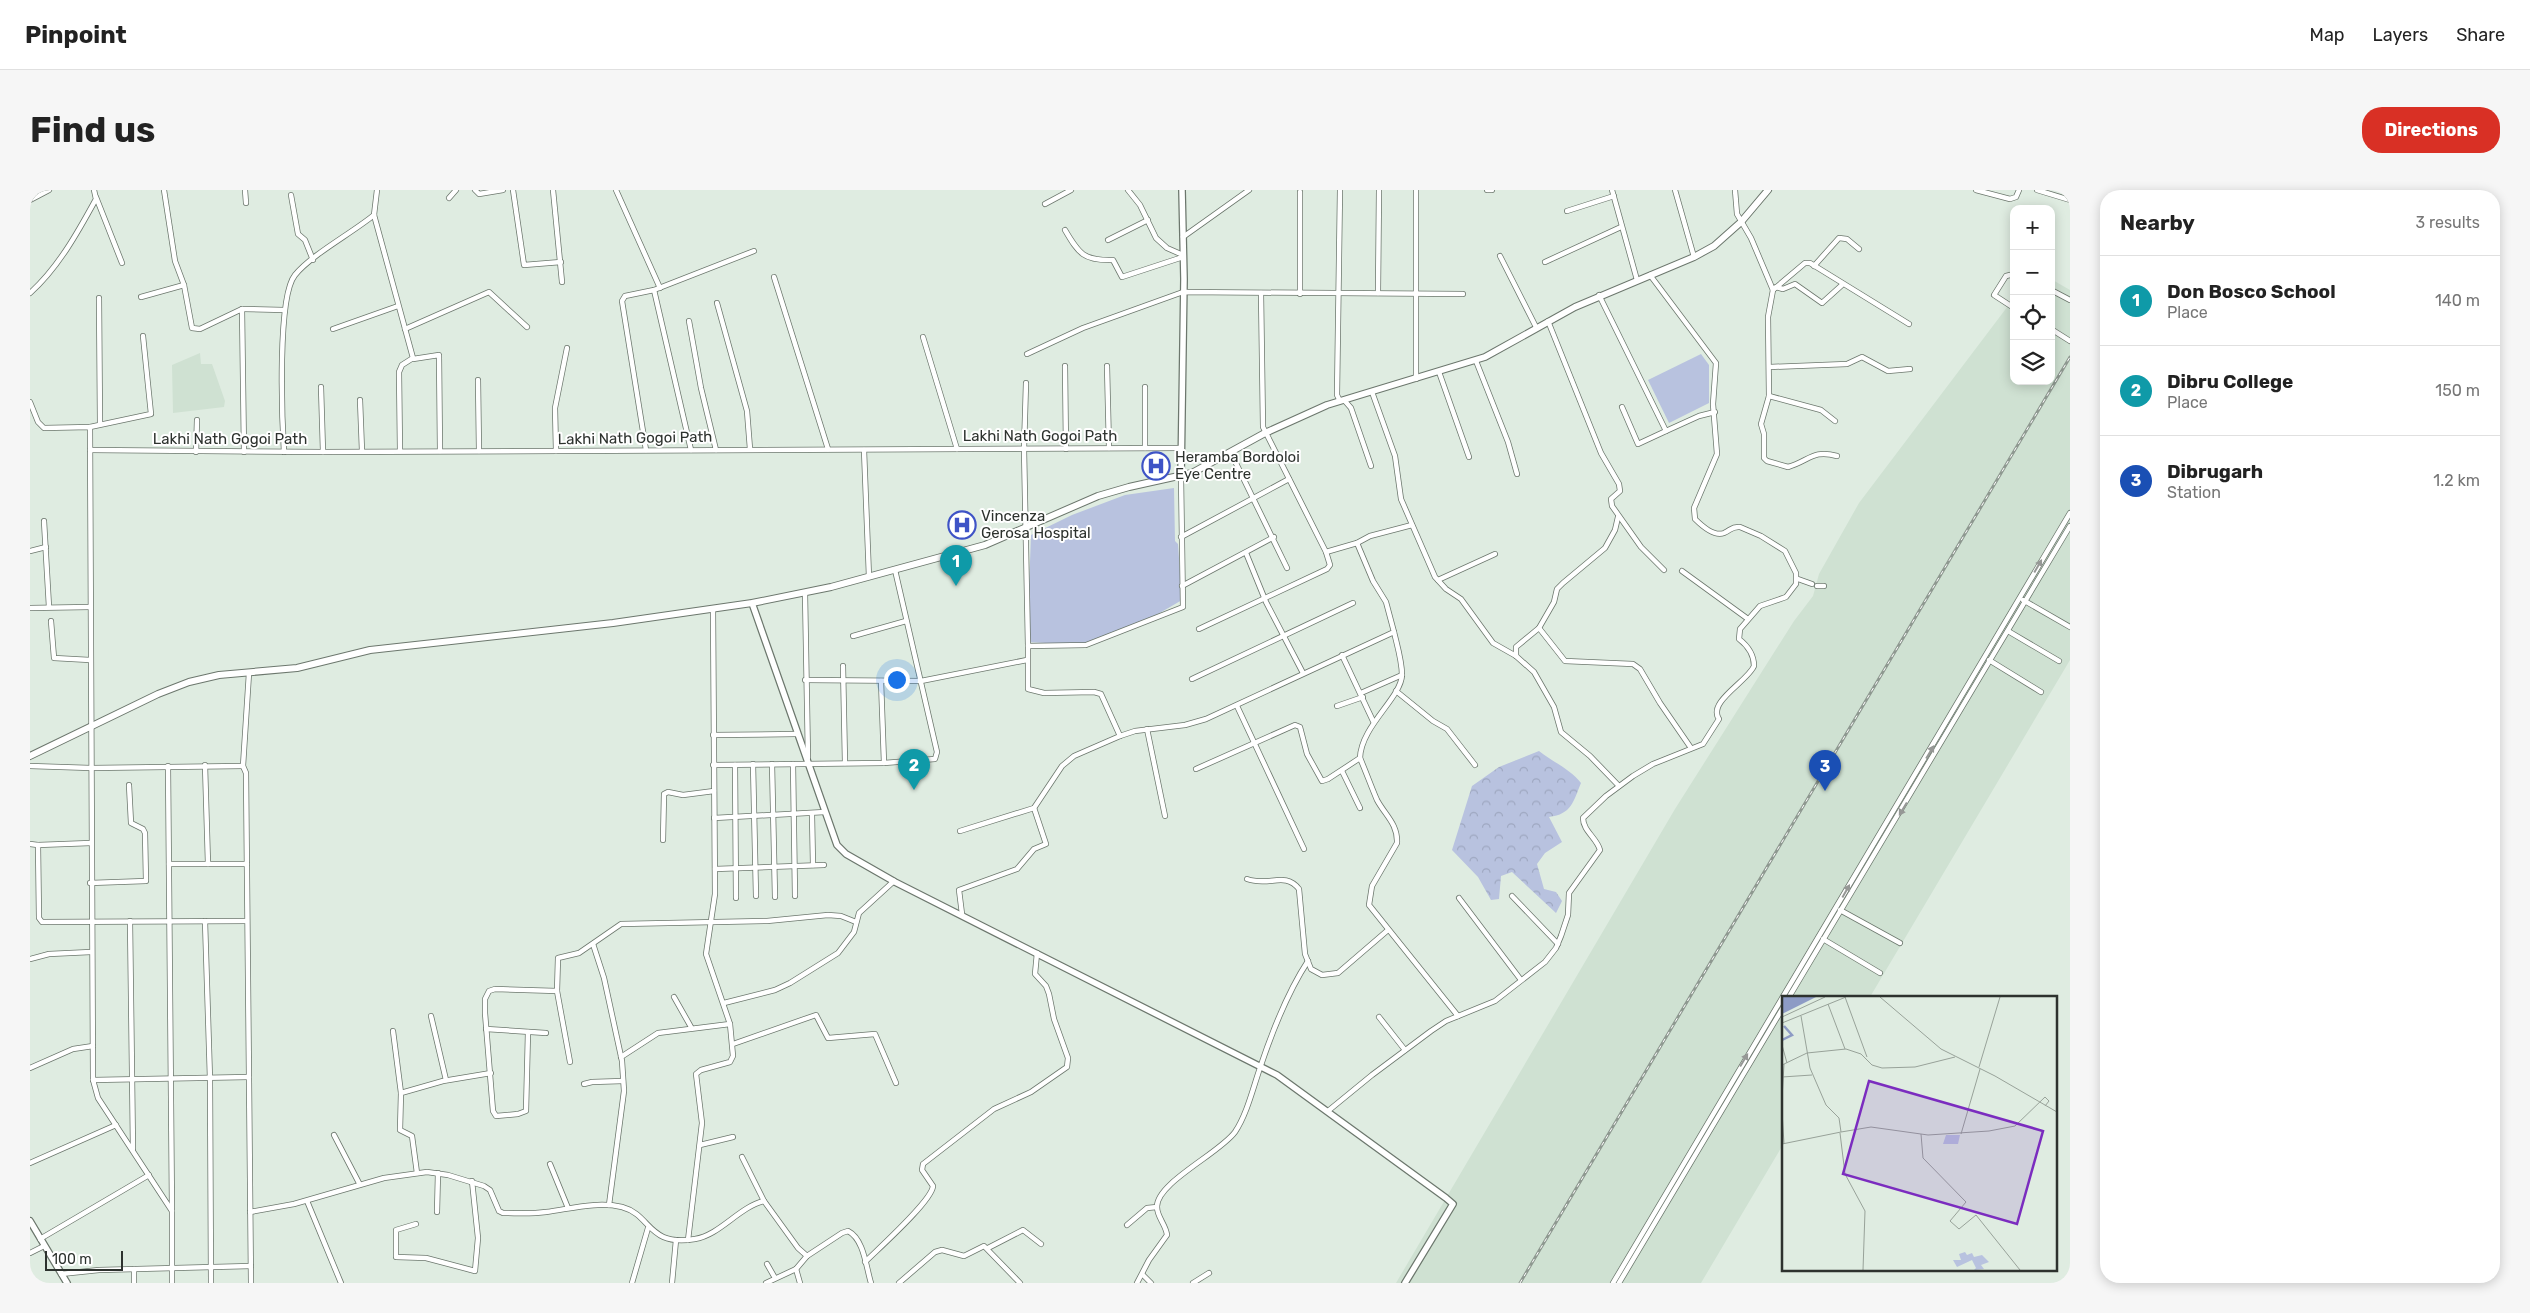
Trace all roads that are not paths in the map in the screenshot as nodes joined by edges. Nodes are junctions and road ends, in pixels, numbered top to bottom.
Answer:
1 (49, 190) edge
2 (94, 190) edge
3 (164, 190) edge
4 (245, 190) edge
5 (377, 190) edge
6 (456, 190) edge
7 (475, 190) edge
8 (503, 190) edge
9 (514, 190) edge
10 (553, 190) edge
11 (616, 190) edge
12 (1071, 190) edge
13 (1128, 190) edge
14 (1182, 190) edge
15 (1249, 190) edge
16 (1340, 190) edge
17 (1378, 190) edge
18 (1416, 190) edge
19 (1486, 190) edge
20 (1492, 190) edge
21 (1612, 190) edge
22 (1675, 190) edge
23 (1735, 190) edge
24 (1768, 190) edge
25 (1976, 190) edge
26 (2019, 190) edge
27 (2037, 190) edge
28 (1300, 192) dead end
29 (291, 195) dead end
30 (1614, 196) junction
31 (96, 197) junction
32 (449, 198) dead end
33 (30, 200) edge
34 (2070, 200) edge
35 (246, 203) dead end
36 (1045, 204) dead end
37 (1567, 211) dead end
38 (374, 215) junction
39 (1148, 220) junction
40 (1741, 222) junction
41 (1621, 227) junction
42 (1065, 230) dead end
43 (1183, 237) junction
44 (1108, 240) dead end
45 (1859, 249) dead end
46 (754, 251) dead end
47 (1183, 256) junction
48 (1500, 256) dead end
49 (1694, 257) junction
50 (313, 260) junction
51 (561, 262) junction
52 (1545, 262) dead end
53 (122, 263) dead end
54 (1814, 266) junction
55 (1650, 275) junction
56 (2010, 275) edge
57 (774, 277) dead end
58 (1637, 280) junction
59 (562, 282) dead end
60 (184, 285) junction
61 (1842, 285) junction
62 (660, 288) junction
63 (1774, 289) junction
64 (654, 290) junction
65 (1183, 292) junction
66 (2055, 292) edge
67 (30, 293) edge
68 (1262, 293) junction
69 (1339, 293) junction
70 (1300, 294) junction
71 (1378, 294) junction
72 (1416, 294) junction
73 (1463, 294) dead end
74 (1598, 295) junction
75 (141, 297) dead end
76 (99, 298) dead end
77 (2070, 300) edge
78 (717, 303) dead end
79 (2010, 305) edge
80 (398, 306) junction
81 (242, 309) junction
82 (284, 310) junction
83 (689, 320) dead end
84 (1548, 321) junction
85 (1909, 324) dead end
86 (527, 327) dead end
87 (1536, 327) junction
88 (405, 328) junction
89 (332, 329) dead end
90 (2055, 332) edge
91 (143, 336) dead end
92 (923, 337) dead end
93 (2070, 341) edge
94 (567, 348) dead end
95 (1027, 354) dead end
96 (413, 359) junction
97 (1476, 361) junction
98 (1066, 366) dead end
99 (1107, 366) dead end
100 (1770, 367) junction
101 (1910, 369) dead end
102 (1440, 372) junction
103 (1416, 379) junction
104 (478, 380) dead end
105 (1026, 383) dead end
106 (321, 387) dead end
107 (1145, 388) dead end
108 (1372, 392) junction
109 (1769, 396) junction
110 (360, 400) dead end
111 (1342, 401) junction
112 (30, 402) edge
113 (1622, 407) dead end
114 (1715, 412) junction
115 (197, 420) dead end
116 (1835, 421) dead end
117 (100, 423) junction
118 (90, 427) junction
119 (1666, 431) junction
120 (1265, 434) junction
121 (1109, 448) junction
122 (1145, 448) junction
123 (1181, 448) junction
124 (750, 449) junction
125 (828, 449) junction
126 (957, 449) junction
127 (1024, 449) junction
128 (1066, 449) junction
129 (90, 450) junction
130 (646, 450) junction
131 (691, 450) junction
132 (716, 450) junction
133 (864, 450) junction
134 (362, 451) junction
135 (400, 451) junction
136 (440, 451) junction
137 (479, 451) junction
138 (556, 451) junction
139 (196, 452) junction
140 (244, 452) junction
141 (284, 452) junction
142 (323, 452) junction
143 (1231, 453) junction
144 (1837, 456) dead end
145 (1469, 457) dead end
146 (1371, 466) dead end
147 (1517, 474) dead end
148 (1181, 477) junction
149 (1288, 479) junction
150 (1253, 497) junction
151 (2070, 513) edge
152 (1618, 517) junction
153 (44, 521) dead end
154 (1412, 525) junction
155 (2070, 526) edge
156 (1027, 528) junction
157 (1180, 537) junction
158 (1274, 538) junction
159 (1357, 543) junction
160 (46, 547) junction
161 (30, 550) edge
162 (1326, 552) junction
163 (1246, 553) junction
164 (1495, 554) dead end
165 (1287, 568) dead end
166 (895, 570) junction
167 (1664, 570) dead end
168 (1682, 571) dead end
169 (869, 577) junction
170 (1798, 579) junction
171 (1438, 580) junction
172 (1182, 586) junction
173 (1824, 586) dead end
174 (805, 593) junction
175 (1265, 598) junction
176 (2022, 599) junction
177 (752, 603) junction
178 (1353, 603) dead end
179 (49, 607) junction
180 (90, 607) junction
181 (30, 608) edge
182 (713, 609) junction
183 (1748, 619) junction
184 (51, 621) dead end
185 (906, 621) junction
186 (2070, 627) edge
187 (1539, 628) junction
188 (1200, 629) dead end
189 (2008, 631) junction
190 (1394, 632) junction
191 (853, 636) dead end
192 (1285, 636) junction
193 (1028, 646) junction
194 (1342, 655) junction
195 (1516, 656) junction
196 (90, 660) junction
197 (1027, 660) junction
198 (1988, 660) junction
199 (2059, 661) dead end
200 (843, 666) dead end
201 (249, 672) junction
202 (1303, 673) junction
203 (1402, 675) junction
204 (843, 679) junction
205 (1192, 679) dead end
206 (805, 680) junction
207 (881, 681) junction
208 (921, 681) junction
209 (1396, 690) junction
210 (2041, 692) dead end
211 (1362, 695) junction
212 (1237, 706) junction
213 (1337, 706) dead end
214 (1373, 722) junction
215 (92, 726) junction
216 (1147, 729) junction
217 (796, 734) junction
218 (713, 735) junction
219 (1120, 736) junction
220 (1256, 744) junction
221 (1691, 748) junction
222 (30, 756) edge
223 (1360, 758) junction
224 (845, 763) junction
225 (884, 763) junction
226 (754, 764) junction
227 (772, 764) junction
228 (793, 764) junction
229 (808, 764) junction
230 (205, 765) junction
231 (713, 765) junction
232 (735, 765) junction
233 (1475, 765) dead end
234 (30, 766) edge
235 (168, 766) junction
236 (243, 766) junction
237 (91, 768) junction
238 (1196, 769) dead end
239 (1342, 771) junction
240 (130, 785) dead end
241 (1619, 786) junction
242 (714, 791) junction
243 (1034, 808) junction
244 (1360, 808) dead end
245 (825, 812) junction
246 (812, 815) junction
247 (772, 816) junction
248 (792, 816) junction
249 (1166, 816) dead end
250 (754, 817) junction
251 (714, 818) junction
252 (736, 818) junction
253 (960, 831) dead end
254 (663, 840) dead end
255 (90, 843) junction
256 (30, 844) edge
257 (38, 845) junction
258 (1304, 849) dead end
259 (169, 864) junction
260 (208, 864) junction
261 (247, 864) junction
262 (794, 865) junction
263 (813, 865) junction
264 (824, 865) dead end
265 (774, 866) junction
266 (755, 867) junction
267 (737, 868) junction
268 (716, 869) junction
269 (1247, 879) dead end
270 (894, 881) junction
271 (90, 883) junction
272 (756, 896) dead end
273 (795, 896) dead end
274 (1512, 896) dead end
275 (775, 897) dead end
276 (736, 898) dead end
277 (1459, 898) dead end
278 (1836, 908) junction
279 (1841, 911) junction
280 (962, 914) junction
281 (248, 920) junction
282 (91, 921) junction
283 (130, 921) junction
284 (170, 921) junction
285 (205, 921) junction
286 (713, 922) junction
287 (856, 922) junction
288 (1388, 930) junction
289 (1822, 938) junction
290 (1900, 942) dead end
291 (594, 944) junction
292 (1558, 944) junction
293 (91, 952) junction
294 (1037, 953) junction
295 (30, 959) edge
296 (1308, 961) junction
297 (1880, 973) dead end
298 (1521, 980) junction
299 (556, 991) junction
300 (1787, 996) edge
301 (1790, 996) edge
302 (674, 997) dead end
303 (724, 1003) junction
304 (1782, 1004) edge
305 (1782, 1009) edge
306 (431, 1016) dead end
307 (1458, 1016) junction
308 (1379, 1017) dead end
309 (730, 1024) junction
310 (691, 1027) junction
311 (486, 1029) junction
312 (393, 1031) dead end
313 (528, 1032) junction
314 (546, 1033) dead end
315 (733, 1044) junction
316 (93, 1046) junction
317 (1405, 1050) junction
318 (621, 1056) junction
319 (570, 1062) dead end
320 (1260, 1066) junction
321 (30, 1068) edge
322 (491, 1073) junction
323 (249, 1076) junction
324 (171, 1078) junction
325 (132, 1079) junction
326 (210, 1079) junction
327 (93, 1080) junction
328 (446, 1080) junction
329 (623, 1081) junction
330 (896, 1083) dead end
331 (584, 1084) dead end
332 (401, 1093) junction
333 (1328, 1111) junction
334 (116, 1126) junction
335 (334, 1135) dead end
336 (733, 1137) dead end
337 (700, 1144) junction
338 (133, 1150) junction
339 (742, 1157) dead end
340 (30, 1163) edge
341 (550, 1164) dead end
342 (1682, 1169) junction
343 (417, 1172) junction
344 (438, 1173) junction
345 (149, 1175) junction
346 (472, 1181) junction
347 (359, 1183) junction
348 (307, 1201) junction
349 (764, 1201) junction
350 (609, 1205) junction
351 (1157, 1207) junction
352 (568, 1208) junction
353 (172, 1211) junction
354 (250, 1212) junction
355 (437, 1212) dead end
356 (30, 1220) edge
357 (416, 1224) dead end
358 (1127, 1225) dead end
359 (648, 1228) junction
360 (40, 1239) junction
361 (676, 1240) junction
362 (688, 1240) junction
363 (1041, 1244) dead end
364 (44, 1246) junction
365 (988, 1248) junction
366 (30, 1253) edge
367 (807, 1256) junction
368 (865, 1262) junction
369 (767, 1264) dead end
370 (251, 1266) junction
371 (210, 1267) junction
372 (172, 1268) junction
373 (134, 1269) junction
374 (796, 1269) junction
375 (1208, 1272) dead end
376 (60, 1274) junction
377 (1143, 1275) junction
378 (775, 1278) junction
379 (67, 1283) edge
380 (134, 1283) edge
381 (172, 1283) edge
382 (211, 1283) edge
383 (251, 1283) edge
384 (341, 1283) edge
385 (632, 1283) edge
386 (672, 1283) edge
387 (766, 1283) edge
388 (800, 1283) edge
389 (871, 1283) edge
390 (899, 1283) edge
391 (1020, 1283) edge
392 (1137, 1283) edge
393 (1150, 1283) edge
394 (1193, 1283) edge
395 (1405, 1283) edge
396 (1612, 1283) edge
397 (1619, 1283) edge

1 - 33 street
2 - 31 street
3 - 60 street
4 - 35 street
5 - 38 street
6 - 32 street
7 - 8 street
9 - 51 street
10 - 51 street
11 - 62 street
12 - 36 street
13 - 39 street
14 - 43 street
15 - 43 street
16 - 69 street
17 - 71 street
18 - 72 street
19 - 20 street
21 - 30 street
22 - 49 street
23 - 40 street
24 - 40 main road
25 - 26 street
27 - 34 street
28 - 70 street
29 - 50 street
30 - 37 street
30 - 41 street
31 - 53 street
31 - 67 street
38 - 50 street
38 - 80 street
39 - 44 street
39 - 47 street
40 - 49 main road
40 - 63 street
41 - 52 street
41 - 58 street
42 - 47 street
43 - 47 street
45 - 54 street
46 - 62 street
47 - 65 street
48 - 87 street
49 - 55 main road
50 - 82 street
51 - 59 street
54 - 61 street
54 - 63 street
55 - 58 main road
55 - 114 street
56 - 79 street
57 - 125 street
58 - 74 main road
60 - 75 street
60 - 81 street
61 - 63 street
61 - 85 street
62 - 64 street
63 - 100 street
64 - 130 street
64 - 131 street
65 - 68 street
65 - 95 street
65 - 123 street
66 - 77 street
68 - 70 street
68 - 120 street
69 - 70 street
69 - 71 street
69 - 111 street
71 - 72 street
72 - 73 street
72 - 103 street
74 - 84 main road
74 - 119 street
76 - 117 street
78 - 124 street
80 - 88 street
80 - 89 street
81 - 82 street
81 - 140 street
82 - 141 street
83 - 132 street
84 - 87 main road
84 - 152 street
86 - 88 street
87 - 97 main road
88 - 96 street
90 - 93 street
91 - 117 street
92 - 126 street
94 - 138 street
96 - 135 street
96 - 136 street
97 - 102 main road
97 - 147 street
98 - 128 street
99 - 121 street
100 - 101 street
100 - 109 street
102 - 103 main road
102 - 145 street
103 - 108 main road
104 - 137 street
105 - 127 street
106 - 142 street
107 - 122 street
108 - 111 main road
108 - 154 street
109 - 116 street
109 - 144 street
110 - 134 street
111 - 120 main road
111 - 146 street
112 - 118 street
113 - 119 street
114 - 119 street
114 - 170 street
115 - 139 street
117 - 118 street
118 - 129 street
120 - 143 main road
120 - 149 street
121 - 122 street, Lakhi Nath Gogoi Path
121 - 128 street, Lakhi Nath Gogoi Path
122 - 123 street, Lakhi Nath Gogoi Path
123 - 148 street
124 - 125 street, Lakhi Nath Gogoi Path
124 - 132 street, Lakhi Nath Gogoi Path
125 - 133 street, Lakhi Nath Gogoi Path
126 - 127 street, Lakhi Nath Gogoi Path
126 - 133 street, Lakhi Nath Gogoi Path
127 - 128 street, Lakhi Nath Gogoi Path
127 - 156 street
129 - 139 street, Lakhi Nath Gogoi Path
129 - 180 street
130 - 131 street, Lakhi Nath Gogoi Path
130 - 138 street, Lakhi Nath Gogoi Path
131 - 132 street, Lakhi Nath Gogoi Path
133 - 169 street
134 - 135 street, Lakhi Nath Gogoi Path
134 - 142 street, Lakhi Nath Gogoi Path
135 - 136 street, Lakhi Nath Gogoi Path
136 - 137 street, Lakhi Nath Gogoi Path
137 - 138 street, Lakhi Nath Gogoi Path
139 - 140 street, Lakhi Nath Gogoi Path
140 - 141 street, Lakhi Nath Gogoi Path
141 - 142 street, Lakhi Nath Gogoi Path
143 - 148 main road
143 - 150 street
148 - 156 main road
148 - 157 street
149 - 150 street
149 - 162 street
150 - 157 street
150 - 158 street
176 -> 151 street
152 - 167 street
152 - 187 street
153 - 160 street
154 - 159 street
154 - 171 street
155 - 176 street
156 - 166 main road
156 - 193 street
157 - 172 street
158 - 163 street
158 - 165 street
159 - 162 street
159 - 190 street
160 - 161 street
160 - 179 street
162 - 175 street
163 - 172 street
163 - 175 street
164 - 171 street
166 - 169 main road
166 - 185 street
168 - 183 street
169 - 174 main road
170 - 173 street
170 - 183 street
171 - 195 street
172 - 193 street
174 - 177 main road
174 - 206 street
175 - 188 street
175 - 192 street
176 - 186 street
176 - 189 street
176 - 198 street
177 - 182 main road
177 - 217 street
178 - 192 street
179 - 180 street
179 - 181 street
180 - 196 street
182 - 201 main road
182 - 218 street
183 - 221 street
184 - 196 street
185 - 191 street
185 - 208 street
187 - 195 street
187 - 221 street
189 - 198 street
189 - 199 street
190 - 194 street
190 - 203 street
192 - 202 street
192 - 205 street
193 - 197 street
194 - 202 street
194 - 211 street
195 - 241 street
196 - 215 street
197 - 208 street
197 - 219 street
198 - 210 street
278 -> 198 street
198 -> 279 street
200 - 204 street
201 - 215 main road
201 - 236 street
202 - 212 street
203 - 209 street
203 - 211 street
204 - 206 street
204 - 207 street
204 - 224 street
206 - 229 street
207 - 208 street
207 - 225 street
208 - 225 street
209 - 214 street
209 - 233 street
211 - 213 street
211 - 214 street
212 - 216 street
212 - 220 street
214 - 223 street
215 - 222 main road
215 - 237 street
216 - 219 street
216 - 249 street
217 - 218 street
217 - 229 street
218 - 231 street
219 - 243 street
220 - 238 street
220 - 239 street
220 - 258 street
221 - 241 street
223 - 239 street
223 - 288 street
224 - 225 street
224 - 229 street
226 - 227 street
226 - 232 street
226 - 250 street
227 - 228 street
227 - 247 street
228 - 229 street
228 - 248 street
229 - 245 street
230 - 235 street
230 - 236 street
230 - 260 street
231 - 232 street
231 - 242 street
232 - 252 street
234 - 237 street
235 - 237 street
235 - 259 street
236 - 261 street
237 - 255 street
239 - 244 street
240 - 271 street
241 - 292 street
242 - 251 street
242 - 254 street
243 - 253 street
243 - 280 street
245 - 246 street
245 - 270 street
246 - 248 street
246 - 263 street
247 - 248 street
247 - 250 street
247 - 265 street
248 - 262 street
250 - 252 street
250 - 266 street
251 - 252 street
251 - 268 street
252 - 267 street
255 - 257 street
255 - 271 street
256 - 257 street
257 - 282 street
259 - 260 street
259 - 284 street
260 - 261 street
261 - 281 street
262 - 263 street
262 - 265 street
262 - 273 street
263 - 264 street
265 - 266 street
265 - 275 street
266 - 267 street
266 - 272 street
267 - 268 street
267 - 276 street
268 - 286 street
269 - 296 street
270 - 280 street
270 - 287 street
271 - 282 street
274 - 292 street
277 - 298 street
278 - 279 street
278 - 289 street
279 - 289 street
279 - 290 street
280 - 294 street
281 - 285 street
281 - 323 street
282 - 283 street
282 - 293 street
283 - 284 street
283 - 325 street
284 - 285 street
284 - 324 street
285 - 326 street
286 - 287 street
286 - 291 street
286 - 303 street
287 - 303 street
288 - 296 street
288 - 307 street
289 - 297 street
300 -> 289 street
289 - 301 street
291 - 299 street
291 - 318 street
292 - 298 street
293 - 295 street
293 - 316 street
294 - 320 street
294 - 368 street
296 - 320 street
298 - 307 street
299 - 311 street
299 - 319 street
302 - 310 street
303 - 309 street
342 -> 304 street
305 - 342 street
306 - 328 street
307 - 317 street
308 - 317 street
309 - 310 street
309 - 315 street
310 - 318 street
311 - 313 street
311 - 322 street
312 - 332 street
313 - 314 street
313 - 322 street
315 - 330 street
315 - 337 street
316 - 321 street
316 - 327 street
317 - 333 street
318 - 329 street
320 - 333 street
320 - 351 street
322 - 328 street
323 - 326 street
323 - 354 street
324 - 325 street
324 - 326 street
324 - 353 street
325 - 327 street
325 - 338 street
326 - 371 street
327 - 334 street
328 - 332 street
329 - 331 street
329 - 350 street
332 - 343 street
333 - 395 street
334 - 338 street
334 - 340 street
335 - 347 street
336 - 337 street
337 - 362 street
338 - 345 street
339 - 349 street
341 - 352 street
342 - 396 street
342 - 397 street
343 - 344 street
343 - 347 street
344 - 346 street
344 - 355 street
345 - 353 street
345 - 360 street
346 - 352 street
346 - 357 street
347 - 348 street
348 - 354 street
348 - 384 street
349 - 362 street
349 - 367 street
350 - 352 street
350 - 359 street
351 - 358 street
351 - 377 street
353 - 372 street
354 - 370 street
356 - 360 street
359 - 361 street
359 - 385 street
360 - 364 street
361 - 362 street
361 - 386 street
363 - 365 street
364 - 366 street
364 - 376 street
365 - 390 street
365 - 391 street
367 - 368 street
367 - 374 street
368 - 389 street
369 - 378 street
370 - 371 street
370 - 383 street
371 - 372 street
371 - 382 street
372 - 373 street
372 - 381 street
373 - 376 street
373 - 380 street
374 - 378 street
374 - 388 street
375 - 394 street
376 - 379 street
377 - 392 street
377 - 393 street
378 - 387 street

